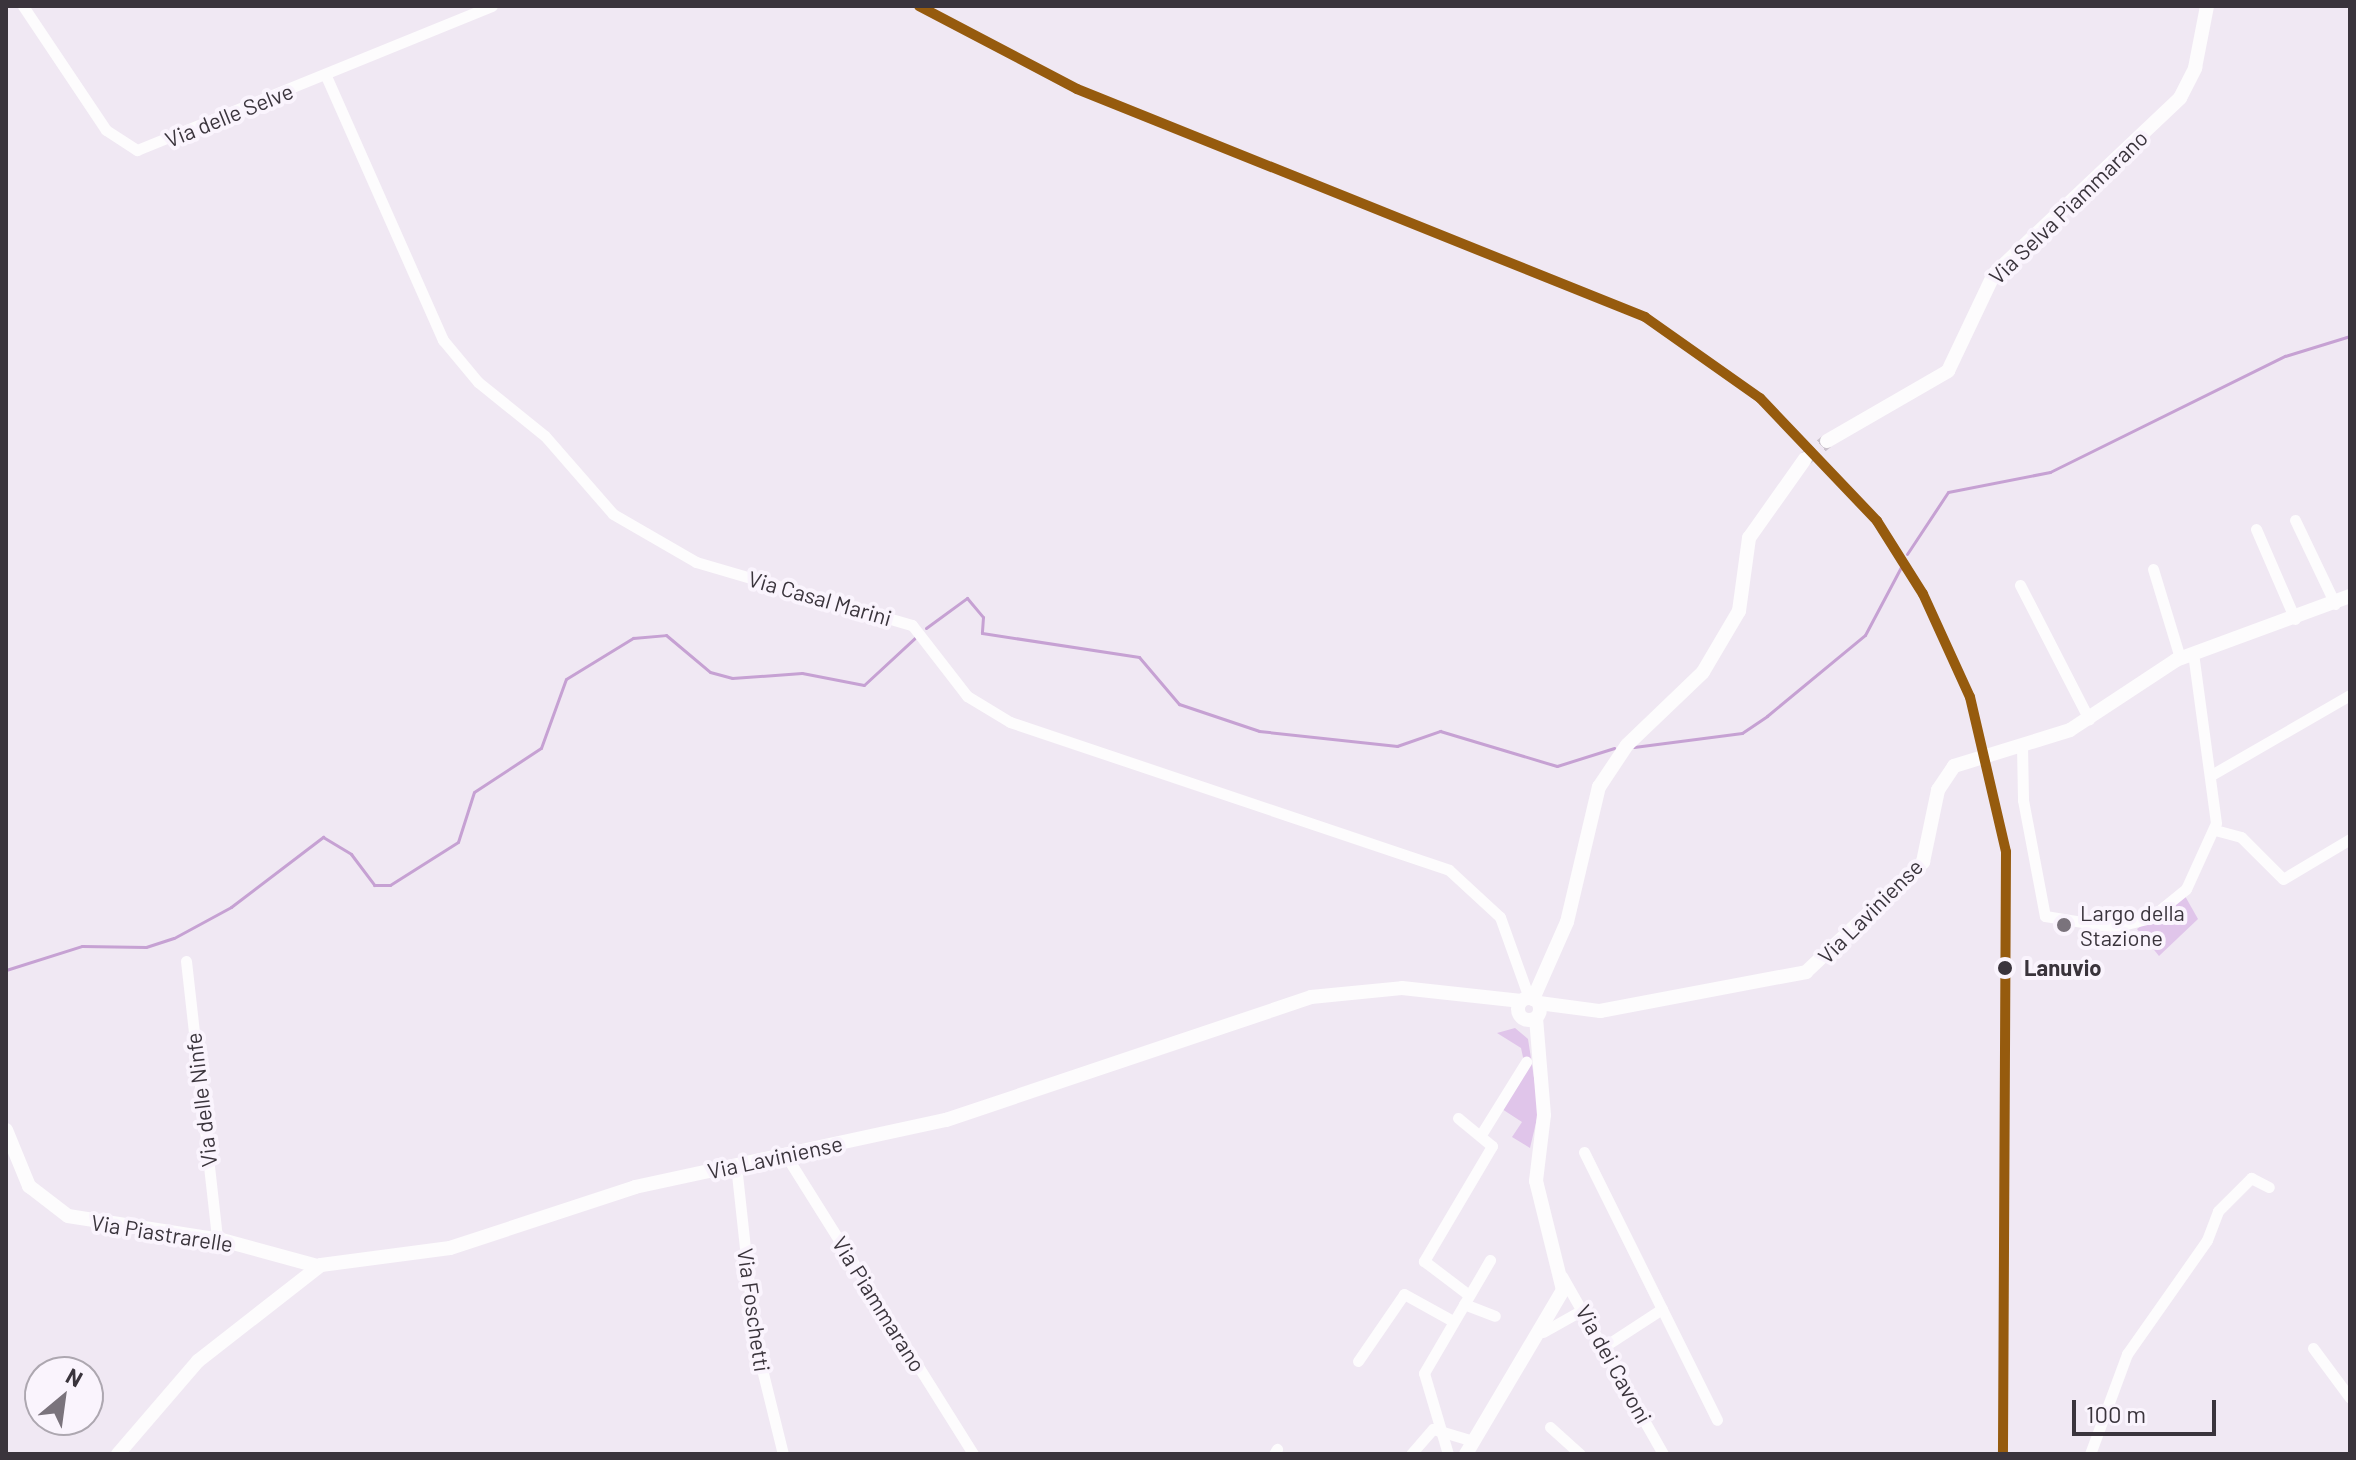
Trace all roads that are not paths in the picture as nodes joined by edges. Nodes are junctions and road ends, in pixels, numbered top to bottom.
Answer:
1 (23, 6) edge
2 (492, 6) edge
3 (2207, 6) edge
4 (326, 76) junction
5 (1827, 441) tunnel mouth
6 (1805, 459) tunnel mouth
7 (2295, 520) dead end
8 (2256, 529) dead end
9 (2153, 569) dead end
10 (2020, 585) dead end
11 (2350, 596) edge
12 (2335, 604) junction
13 (2295, 619) junction
14 (2186, 655) junction
15 (2350, 695) edge
16 (2089, 719) junction
17 (2017, 747) junction
18 (2213, 774) junction
19 (2215, 830) junction
20 (2350, 839) edge
21 (186, 961) dead end
22 (1530, 1008) junction
23 (1526, 1062) dead end
24 (1458, 1118) dead end
25 (6, 1130) edge
26 (1482, 1133) junction
27 (1584, 1152) dead end
28 (785, 1154) junction
29 (736, 1165) junction
30 (2269, 1187) dead end
31 (217, 1239) junction
32 (1490, 1260) dead end
33 (317, 1266) junction
34 (1562, 1276) junction
35 (1466, 1299) junction
36 (1584, 1309) junction
37 (1662, 1309) junction
38 (1495, 1316) dead end
39 (1453, 1321) junction
40 (1543, 1332) junction
41 (1605, 1346) junction
42 (2313, 1348) dead end
43 (1358, 1361) dead end
44 (2350, 1398) edge
45 (1717, 1420) dead end
46 (1550, 1427) dead end
47 (1441, 1430) junction
48 (1469, 1448) edge
49 (118, 1454) edge
50 (783, 1454) edge
51 (973, 1454) edge
52 (1411, 1454) edge
53 (1448, 1454) edge
54 (1580, 1454) edge
55 (1663, 1454) edge
56 (2090, 1454) edge

1 - 4 street, Via delle Selve
2 - 4 street, Via delle Selve
3 - 5 street, Via Selva Piammarano
4 - 22 street, Via Casal Marini
6 - 22 street
7 - 12 street
8 - 13 street
9 - 14 street
10 - 16 street
11 - 12 street
12 - 13 street
13 - 14 street
14 - 16 street
14 - 18 street
15 - 18 street
16 - 17 street
17 - 19 street
17 - 22 street, Via Laviniense
18 - 19 street
19 - 20 street
21 - 31 street, Via delle Ninfe
22 - 28 street, Via Laviniense
22 - 34 street
23 - 26 street
24 - 26 street
25 - 31 street, Via Piastrarelle
26 - 35 street
27 - 37 street
28 - 29 street, Via Laviniense
28 - 51 street, Via Piammarano
29 - 33 street, Via Laviniense
29 - 50 street, Via Foschetti
30 - 56 street
31 - 33 street, Via Piastrarelle
32 - 35 street
33 - 49 street
34 - 36 street, Via dei Cavoni
34 - 40 street
35 - 38 street
35 - 39 street
36 - 40 street
36 - 41 street, Via dei Cavoni
37 - 41 street
37 - 45 street
39 - 43 street
39 - 47 street
40 - 48 street
41 - 55 street, Via dei Cavoni
42 - 44 street
46 - 54 street
47 - 48 street
47 - 52 street
47 - 53 street

